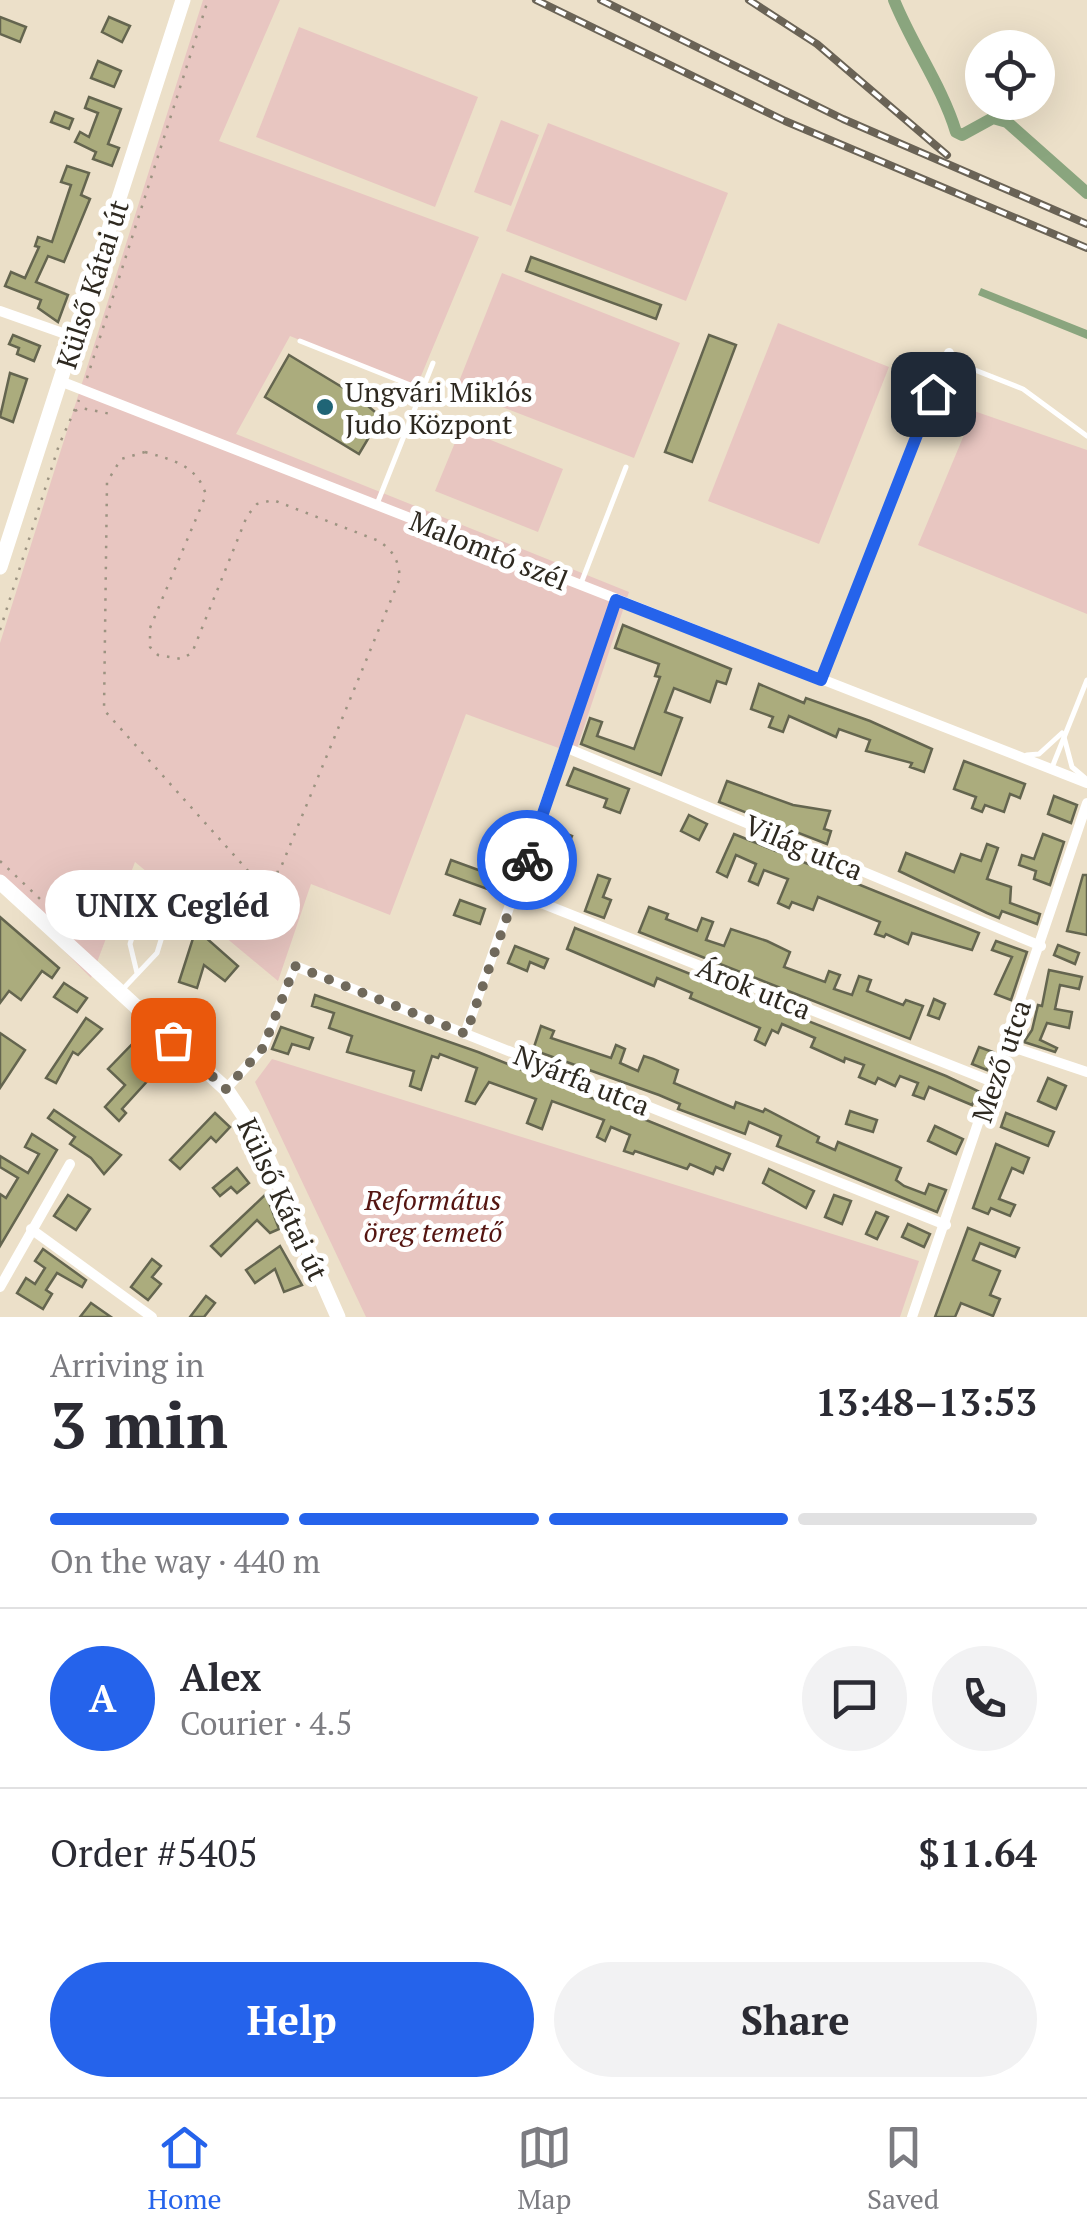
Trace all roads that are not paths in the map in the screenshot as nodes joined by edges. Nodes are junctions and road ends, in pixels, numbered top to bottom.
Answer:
1 (183, 0) edge
2 (0, 311) edge
3 (74, 338) junction
4 (300, 341) dead end
5 (948, 356) joint
6 (434, 363) dead end
7 (60, 381) junction
8 (422, 390) junction
9 (1087, 436) edge
10 (626, 467) dead end
11 (376, 506) junction
12 (0, 567) edge
13 (580, 586) junction
14 (616, 600) junction
15 (821, 680) junction
16 (1087, 680) edge
17 (1064, 731) junction
18 (566, 748) junction
19 (1010, 754) junction
20 (1051, 770) junction
21 (1087, 781) edge
22 (1087, 803) edge
23 (0, 882) edge
24 (516, 893) junction
25 (1041, 946) junction
26 (137, 973) junction
27 (120, 992) junction
28 (466, 1034) junction
29 (1006, 1045) junction
30 (1087, 1072) edge
31 (993, 1082) junction
32 (226, 1089) junction
33 (70, 1164) dead end
34 (946, 1225) junction
35 (31, 1229) junction
36 (0, 1287) edge
37 (152, 1317) edge
38 (338, 1317) edge
39 (912, 1317) edge

1 - 3 main road, Külső Kátai út
2 - 3 street
3 - 7 main road, Külső Kátai út
4 - 8 lane
5 - 9 lane
5 - 15 street
6 - 8 lane
7 - 11 street, Malomtó szél
7 - 12 main road, Külső Kátai út
8 - 11 lane
10 - 13 lane
11 - 13 street, Malomtó szél
13 - 14 street, Malomtó szél
14 - 15 street, Malomtó szél
14 - 18 street
15 - 19 street, Malomtó szél
16 - 17 lane
17 - 19 lane
17 - 20 lane
17 - 21 lane
18 - 24 street
18 - 25 street, Világ utca
19 - 20 street, Malomtó szél
20 - 21 street, Malomtó szél
22 - 25 street, Mező utca
23 - 27 main road, Külső Kátai út
24 - 28 street
24 - 31 street, Árok utca
25 - 29 street, Mező utca
26 - 26 lane
26 - 27 lane
27 - 32 main road, Külső Kátai út
28 - 32 street, Nyárfa utca
28 - 34 street, Nyárfa utca
29 - 30 street
29 - 31 street, Mező utca
31 - 34 street, Mező utca
32 - 38 main road, Külső Kátai út
33 - 35 street
34 - 39 street, Mező utca
35 - 36 street
35 - 37 street

